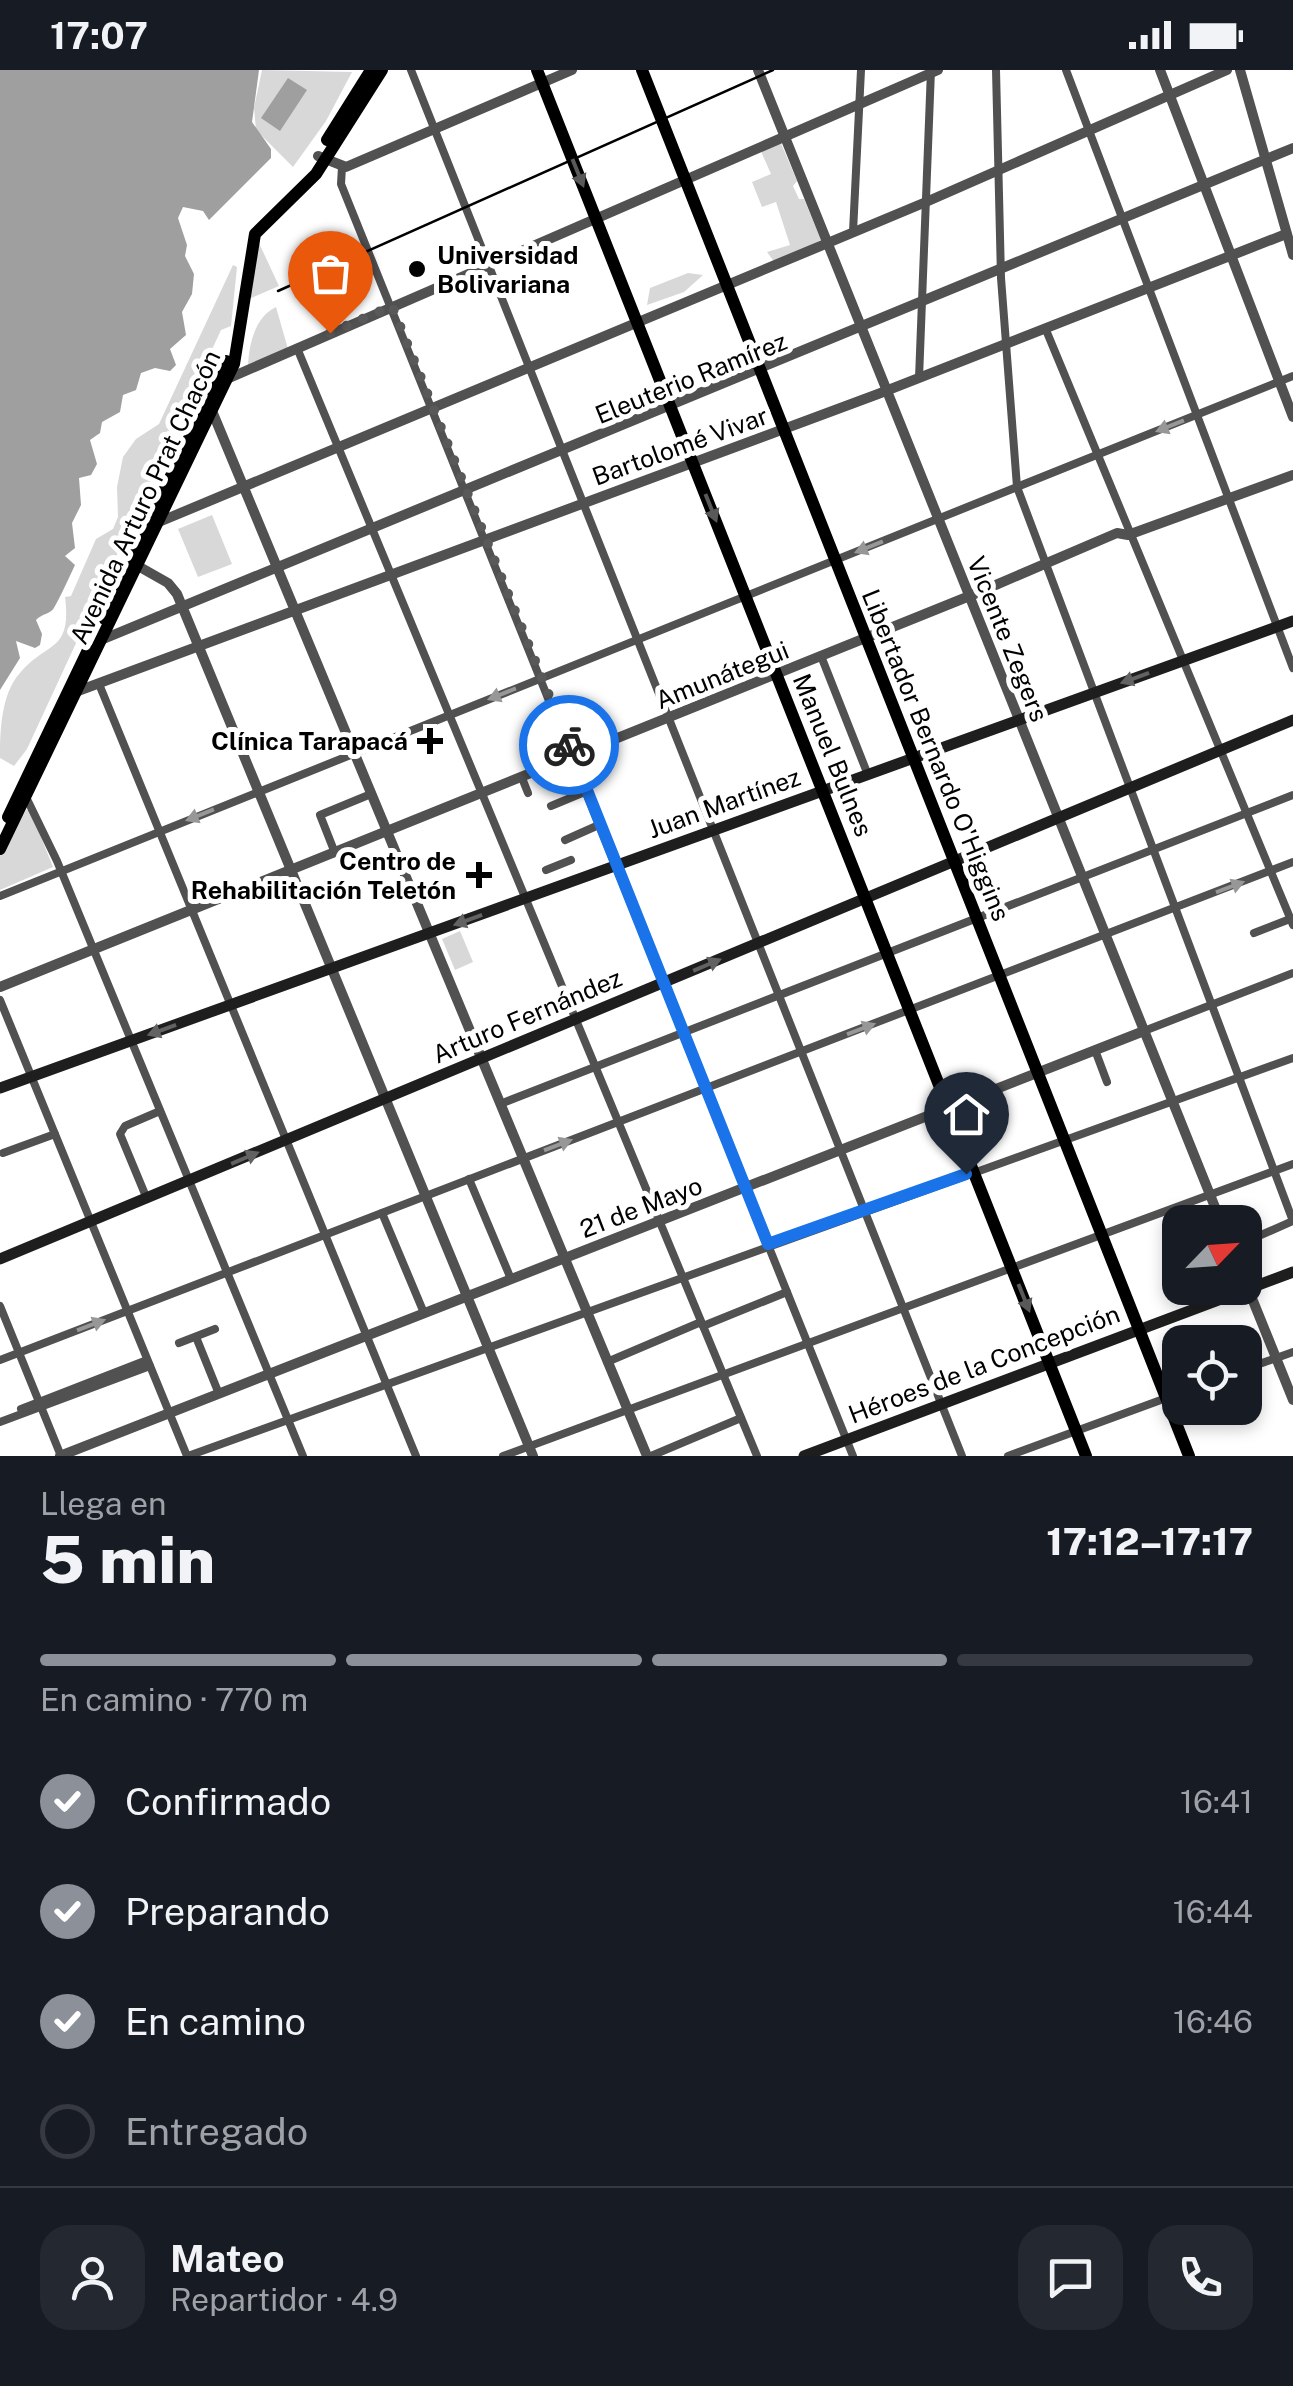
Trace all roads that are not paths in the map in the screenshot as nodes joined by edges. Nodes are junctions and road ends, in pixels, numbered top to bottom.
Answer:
1 (370, 70) edge
2 (382, 70) edge
3 (412, 70) edge
4 (572, 70) edge
5 (642, 70) edge
6 (758, 70) edge
7 (861, 70) edge
8 (996, 70) edge
9 (1066, 70) edge
10 (1160, 70) edge
11 (1227, 70) edge
12 (1240, 70) edge
13 (933, 71) edge
14 (540, 76) edge
15 (1171, 95) junction
16 (860, 104) junction
17 (435, 129) junction
18 (1090, 130) junction
19 (783, 134) junction
20 (1293, 148) edge
21 (322, 158) junction
22 (1263, 161) junction
23 (342, 167) junction
24 (998, 172) junction
25 (684, 177) junction
26 (1207, 185) junction
27 (926, 202) junction
28 (595, 216) junction
29 (1124, 220) junction
30 (854, 232) junction
31 (1290, 233) edge
32 (827, 244) junction
33 (1293, 255) edge
34 (1233, 256) junction
35 (488, 263) junction
36 (1000, 271) junction
37 (726, 284) junction
38 (1150, 290) junction
39 (921, 305) junction
40 (392, 306) junction
41 (637, 322) junction
42 (861, 330) junction
43 (1046, 330) junction
44 (1005, 346) junction
45 (297, 348) junction
46 (530, 366) junction
47 (760, 371) junction
48 (1293, 376) edge
49 (919, 378) junction
50 (227, 379) junction
51 (1280, 381) junction
52 (886, 391) junction
53 (433, 407) junction
54 (671, 408) junction
55 (212, 411) junction
56 (1198, 414) junction
57 (1293, 417) edge
58 (784, 429) junction
59 (338, 447) junction
60 (564, 452) junction
61 (1096, 455) junction
62 (693, 463) junction
63 (1293, 475) edge
64 (243, 486) junction
65 (1017, 487) junction
66 (467, 491) junction
67 (1230, 498) junction
68 (584, 503) junction
69 (938, 519) junction
70 (159, 522) junction
71 (372, 530) junction
72 (1128, 534) junction
73 (487, 540) junction
74 (135, 560) junction
75 (835, 560) junction
76 (1046, 564) junction
77 (277, 568) junction
78 (391, 575) junction
79 (746, 596) junction
80 (969, 596) junction
81 (182, 607) junction
82 (295, 611) junction
83 (1293, 621) edge
84 (1277, 627) junction
85 (866, 638) junction
86 (639, 639) junction
87 (102, 640) junction
88 (199, 646) junction
89 (86, 654) junction
90 (821, 656) junction
91 (1183, 661) junction
92 (1293, 668) edge
93 (777, 674) junction
94 (542, 678) junction
95 (99, 684) junction
96 (78, 691) junction
97 (1095, 693) junction
98 (449, 716) junction
99 (670, 718) junction
100 (1019, 720) junction
101 (1293, 720) edge
102 (1220, 750) junction
103 (354, 754) junction
104 (574, 757) junction
105 (913, 758) junction
106 (868, 775) junction
107 (522, 778) junction
108 (1130, 788) junction
109 (587, 790) junction
110 (823, 791) junction
111 (258, 792) junction
112 (24, 793) junction
113 (528, 793) dead end
114 (371, 794) junction
115 (481, 794) junction
116 (1293, 795) edge
117 (551, 806) dead end
118 (1246, 813) junction
119 (1058, 818) junction
120 (600, 824) junction
121 (715, 830) junction
122 (0, 832) edge
123 (160, 832) junction
124 (387, 832) junction
125 (565, 840) dead end
126 (0, 849) edge
127 (1152, 850) junction
128 (335, 853) junction
129 (571, 860) dead end
130 (954, 861) junction
131 (1293, 862) edge
132 (617, 866) junction
133 (291, 870) junction
134 (62, 871) junction
135 (1270, 871) junction
136 (1082, 877) junction
137 (562, 885) junction
138 (0, 896) edge
139 (866, 898) junction
140 (524, 899) junction
141 (1174, 908) junction
142 (193, 910) junction
143 (976, 918) junction
144 (1292, 922) edge
145 (1254, 933) dead end
146 (429, 934) junction
147 (1105, 935) junction
148 (759, 943) junction
149 (94, 950) junction
150 (887, 953) junction
151 (332, 969) junction
152 (1293, 973) edge
153 (999, 976) junction
154 (664, 983) junction
155 (0, 988) edge
156 (780, 995) junction
157 (0, 1000) edge
158 (233, 1005) junction
159 (1211, 1005) junction
160 (910, 1010) junction
161 (575, 1020) junction
162 (1144, 1031) junction
163 (684, 1033) junction
164 (132, 1041) junction
165 (1095, 1050) junction
166 (802, 1051) junction
167 (1293, 1058) edge
168 (482, 1059) junction
169 (595, 1068) junction
170 (1037, 1073) junction
171 (32, 1077) junction
172 (1238, 1078) junction
173 (1107, 1082) dead end
174 (0, 1088) edge
175 (706, 1088) junction
176 (386, 1100) junction
177 (1172, 1101) junction
178 (500, 1104) junction
179 (948, 1107) junction
180 (160, 1111) junction
181 (618, 1122) junction
182 (55, 1134) junction
183 (1063, 1139) junction
184 (288, 1140) junction
185 (841, 1149) junction
186 (3, 1153) dead end
187 (523, 1158) junction
188 (1293, 1164) edge
189 (1274, 1170) junction
190 (974, 1171) junction
191 (469, 1179) junction
192 (190, 1182) junction
193 (746, 1187) junction
194 (1210, 1194) junction
195 (426, 1196) junction
196 (147, 1200) junction
197 (1214, 1205) edge
198 (865, 1210) junction
199 (382, 1213) junction
200 (659, 1221) junction
201 (1293, 1221) edge
202 (91, 1223) junction
203 (326, 1234) junction
204 (1101, 1235) junction
205 (1262, 1235) edge
206 (768, 1244) junction
207 (564, 1258) junction
208 (1, 1260) edge
209 (1012, 1268) junction
210 (227, 1272) junction
211 (1293, 1272) edge
212 (682, 1275) junction
213 (511, 1279) junction
214 (1262, 1281) edge
215 (787, 1292) junction
216 (467, 1296) junction
217 (1198, 1305) edge
218 (1254, 1305) edge
219 (0, 1308) edge
220 (904, 1308) junction
221 (586, 1310) junction
222 (127, 1311) junction
223 (424, 1313) junction
224 (702, 1324) junction
225 (215, 1329) dead end
226 (1138, 1330) junction
227 (367, 1335) junction
228 (196, 1337) junction
229 (179, 1343) dead end
230 (808, 1343) junction
231 (487, 1345) junction
232 (19, 1352) junction
233 (1293, 1352) edge
234 (1276, 1358) junction
235 (0, 1360) edge
236 (608, 1362) junction
237 (149, 1363) junction
238 (1049, 1363) junction
239 (1262, 1363) edge
240 (269, 1374) junction
241 (724, 1374) junction
242 (386, 1382) junction
243 (1162, 1388) edge
244 (218, 1394) junction
245 (1162, 1399) edge
246 (1293, 1400) edge
247 (40, 1404) junction
248 (942, 1404) junction
249 (628, 1410) junction
250 (169, 1413) junction
251 (742, 1418) junction
252 (0, 1419) edge
253 (287, 1419) junction
254 (1177, 1425) edge
255 (1076, 1431) junction
256 (846, 1440) junction
257 (532, 1451) edge
258 (61, 1456) edge
259 (187, 1456) edge
260 (302, 1456) edge
261 (416, 1456) edge
262 (503, 1456) edge
263 (648, 1456) edge
264 (757, 1456) edge
265 (804, 1456) edge
266 (853, 1456) edge
267 (962, 1456) edge
268 (1008, 1456) edge
269 (1086, 1456) edge
270 (1189, 1456) edge

1 - 21 main road, Avenida Arturo Prat Chacón
2 - 21 main road, Avenida Arturo Prat Chacón
3 - 17 street
4 - 14 street
5 - 25 main road, Libertador Bernardo O'Higgins
6 - 19 street, Vicente Zegers
7 - 16 street
8 - 24 street
9 - 18 street
10 - 15 street
11 - 15 street
12 - 22 street
13 - 16 street
13 - 27 street
14 - 17 street
14 -> 28 main road, Manuel Bulnes
15 - 18 street
15 - 26 street
16 - 19 street
16 - 30 street
17 - 23 street
17 - 35 street
18 - 24 street
18 - 29 street
19 - 25 street
19 - 32 street, Vicente Zegers
20 - 22 street, Eleuterio Ramírez
21 - 23 street
21 - 50 main road, Avenida Arturo Prat Chacón
21 - 74 main road, Avenida Arturo Prat Chacón
22 - 26 street, Eleuterio Ramírez
22 - 31 street
23 - 40 street
24 - 27 street
24 - 36 street
25 - 28 street
25 - 37 main road, Libertador Bernardo O'Higgins
26 - 29 street, Eleuterio Ramírez
26 - 34 street
27 - 30 street
27 - 39 street
28 - 35 street
28 - 41 main road, Manuel Bulnes
29 - 36 street, Eleuterio Ramírez
29 - 38 street
30 - 32 street
31 - 33 street
31 - 34 street, Bartolomé Vivar
32 - 37 street
32 - 42 street, Vicente Zegers
34 - 38 street, Bartolomé Vivar
34 - 51 street
35 - 40 street
35 - 46 street
36 - 39 street, Eleuterio Ramírez
36 - 44 street
37 - 41 street
37 - 47 main road, Libertador Bernardo O'Higgins
38 - 43 street, Bartolomé Vivar
38 - 56 street
39 - 42 street, Eleuterio Ramírez
39 - 49 street
40 - 45 street
40 - 53 street
41 - 46 street
41 - 54 main road, Manuel Bulnes
42 - 47 street, Eleuterio Ramírez
42 - 52 street, Vicente Zegers
43 - 44 street, Bartolomé Vivar
43 - 61 street
44 - 49 street, Bartolomé Vivar
44 - 65 street
45 - 50 street
45 - 59 street
46 - 53 street
46 - 60 street
47 - 54 street, Eleuterio Ramírez
47 - 58 main road, Libertador Bernardo O'Higgins
48 - 51 street
49 - 52 street, Bartolomé Vivar
50 - 55 main road, Avenida Arturo Prat Chacón
51 - 56 street
51 - 57 street
52 - 58 street, Bartolomé Vivar
52 - 69 street, Vicente Zegers
53 - 59 street
53 - 66 street
54 - 60 street, Eleuterio Ramírez
54 - 62 main road, Manuel Bulnes
55 - 64 street
55 - 70 main road, Avenida Arturo Prat Chacón
56 -> 61 street
56 - 67 street
58 - 62 street, Bartolomé Vivar
58 - 75 main road, Libertador Bernardo O'Higgins
59 - 64 street
59 - 71 street
60 - 66 street, Eleuterio Ramírez
60 - 68 street
61 - 65 street
61 - 72 street
62 - 68 street, Bartolomé Vivar
62 -> 79 main road, Manuel Bulnes
63 - 67 street, Amunátegui
64 - 70 street
64 - 77 street
65 - 69 street
65 - 76 street
66 - 71 street, Eleuterio Ramírez
66 - 73 street
67 - 72 street, Amunátegui
67 - 84 street
68 - 73 street, Bartolomé Vivar
68 - 86 street
69 -> 75 street
69 - 80 street, Vicente Zegers
70 - 74 main road, Avenida Arturo Prat Chacón
71 - 77 street, Eleuterio Ramírez
71 - 78 street
72 - 76 street, Amunátegui
72 - 91 street
73 - 78 street, Bartolomé Vivar
73 - 94 street
74 - 81 street
74 - 87 main road, Avenida Arturo Prat Chacón
74 - 89 main road, Avenida Arturo Prat Chacón
75 - 79 street
75 - 85 main road, Libertador Bernardo O'Higgins
76 - 80 street, Amunátegui
76 - 97 street
77 - 81 street, Eleuterio Ramírez
77 - 82 street
78 - 82 street, Bartolomé Vivar
78 - 98 street
79 - 86 street
79 - 93 main road, Manuel Bulnes
80 - 85 street, Amunátegui
80 - 100 street, Vicente Zegers
81 - 87 street, Eleuterio Ramírez
81 - 88 street
82 - 88 street, Bartolomé Vivar
82 - 103 street
83 - 84 main road, Juan Martínez
84 - 91 main road, Juan Martínez
84 - 92 street
85 - 90 street, Amunátegui
85 - 105 main road, Libertador Bernardo O'Higgins
86 - 94 street
86 - 99 street
87 - 89 main road
87 - 96 main road, Avenida Arturo Prat Chacón
88 - 95 street, Bartolomé Vivar
88 - 111 street
89 - 112 main road, Avenida Arturo Prat Chacón
90 - 93 street, Amunátegui
90 - 106 street
91 -> 97 main road, Juan Martínez
91 - 102 street
93 - 99 street, Amunátegui
93 - 110 main road, Manuel Bulnes
94 -> 98 street
94 - 104 street
95 - 96 street, Bartolomé Vivar
95 - 123 street
96 - 112 main road, Avenida Arturo Prat Chacón
97 - 100 main road, Juan Martínez
97 - 108 street
98 - 103 street
98 - 115 street
99 - 104 street, Amunátegui
99 - 121 street
100 - 105 main road, Juan Martínez
100 - 119 street, Vicente Zegers
101 - 102 main road, Arturo Fernández
102 - 108 main road, Arturo Fernández
102 - 118 street
103 - 111 street
103 - 114 street
104 - 107 street, Amunátegui
104 - 109 street
105 - 106 main road, Juan Martínez
105 - 130 main road, Libertador Bernardo O'Higgins
106 - 110 main road, Juan Martínez
107 - 113 street
107 - 115 street, Amunátegui
108 - 119 main road, Arturo Fernández
108 - 127 street
109 - 117 street
109 - 120 street
110 - 121 main road, Juan Martínez
110 - 139 main road, Manuel Bulnes
111 -> 123 street
111 - 133 street
112 - 122 main road, Avenida Arturo Prat Chacón
112 - 126 main road, Avenida Arturo Prat Chacón
112 - 134 street
114 - 124 street
114 - 128 street
115 - 124 street, Amunátegui
115 - 140 street
116 - 118 street
118 - 127 street
118 - 135 street
119 - 130 main road, Arturo Fernández
119 - 136 street, Vicente Zegers
120 - 125 street
120 - 132 street
121 - 132 main road, Juan Martínez
121 - 148 street
123 - 134 street
123 - 142 street
124 - 128 street, Amunátegui
124 - 146 street
127 - 136 street
127 - 141 street
128 - 133 street, Amunátegui
129 - 137 street
130 - 139 main road, Arturo Fernández
130 - 143 main road, Libertador Bernardo O'Higgins
131 - 135 street
132 - 137 main road, Juan Martínez
132 - 154 street
133 - 142 street, Amunátegui
133 - 151 street
134 - 138 street
134 - 149 street
141 -> 135 street
135 - 144 street
136 - 143 street
136 - 147 street, Vicente Zegers
137 - 140 main road, Juan Martínez
139 - 148 main road, Arturo Fernández
139 - 150 main road, Manuel Bulnes
140 -> 146 main road, Juan Martínez
140 - 161 street
141 - 147 street
141 - 159 street
142 - 149 street, Amunátegui
142 - 158 street
143 - 150 street
143 - 153 main road, Libertador Bernardo O'Higgins
144 - 145 street
146 - 151 main road, Juan Martínez
146 - 168 street
147 - 153 street
147 - 162 street, Vicente Zegers
154 -> 148 main road, Arturo Fernández
148 - 156 street
149 - 155 street, Amunátegui
149 - 164 street
150 - 156 street
150 - 160 main road, Manuel Bulnes
151 - 158 main road, Juan Martínez
151 - 176 street
152 - 159 street, 21 de Mayo
153 - 160 street
153 - 170 main road, Libertador Bernardo O'Higgins
154 - 161 main road, Arturo Fernández
154 - 163 street
156 - 163 street
156 - 166 street
157 - 171 street
158 -> 164 main road, Juan Martínez
158 - 184 street
159 - 162 street, 21 de Mayo
159 - 172 street
166 -> 160 street
160 - 179 main road, Manuel Bulnes
161 - 168 main road, Arturo Fernández
161 - 169 street
162 - 165 street, 21 de Mayo
162 - 177 street, Vicente Zegers
163 - 169 street
163 - 175 street
164 - 171 main road, Juan Martínez
164 - 180 street
165 - 170 street, 21 de Mayo
165 - 173 street
166 - 175 street
166 - 185 street
167 - 172 street
168 - 176 main road, Arturo Fernández
168 - 178 street
169 - 178 street
169 - 181 street
170 - 179 street, 21 de Mayo
170 - 183 main road, Libertador Bernardo O'Higgins
171 - 174 main road, Juan Martínez
171 - 182 street
172 - 177 street
172 - 189 street
175 - 181 street
175 - 193 street
176 - 184 main road, Arturo Fernández
176 - 195 street
177 - 183 street
177 - 194 street, Vicente Zegers
178 - 187 street
179 - 185 street, 21 de Mayo
179 - 190 main road, Manuel Bulnes
180 - 192 street
180 - 196 street
187 -> 181 street
181 - 200 street
182 - 186 street
182 - 202 street
183 - 190 street
183 - 204 main road, Libertador Bernardo O'Higgins
192 -> 184 main road, Arturo Fernández
184 - 203 street
185 - 193 street, 21 de Mayo
185 - 198 street
187 - 191 street
187 - 207 street
188 - 189 street
189 - 194 street
189 - 201 street
190 - 198 street
190 - 209 main road, Manuel Bulnes
191 - 195 street
191 - 213 street
192 - 196 main road, Arturo Fernández
192 - 210 street
193 - 200 street, 21 de Mayo
193 - 206 street
194 - 197 street, Vicente Zegers
194 - 204 street
195 - 199 street
195 - 216 street
196 - 202 main road, Arturo Fernández
198 - 206 street
198 - 220 street
199 - 203 street
199 - 223 street
200 - 207 street, 21 de Mayo
200 - 212 street
201 - 205 street
202 - 208 main road, Arturo Fernández
202 - 222 street
203 - 210 street
203 - 227 street
204 - 209 street
204 - 226 main road, Libertador Bernardo O'Higgins
206 - 212 street
206 - 215 street
207 - 213 street, 21 de Mayo
207 - 221 street
209 - 220 street
209 -> 238 main road, Manuel Bulnes
210 - 222 street
210 - 240 street
211 - 214 main road, Héroes de la Concepción
212 - 221 street
212 - 224 street
213 - 216 street, 21 de Mayo
215 - 224 street
215 - 230 street
216 - 223 street, 21 de Mayo
216 - 231 street
217 - 226 main road, Héroes de la Concepción
218 - 234 street
219 - 232 street
220 - 230 street
220 - 248 street
221 - 231 street
221 - 236 street
232 -> 222 street
222 - 237 street
223 - 227 street, 21 de Mayo
224 - 236 street
224 - 241 street
225 - 228 street
226 - 238 main road, Héroes de la Concepción
226 - 243 main road, Libertador Bernardo O'Higgins
227 - 240 street, 21 de Mayo
227 - 242 street
228 - 229 street
228 - 244 street
230 - 241 street
230 - 256 street
231 - 242 street
231 - 257 street
232 - 235 street
232 - 247 street
233 - 234 street
234 - 239 street
234 - 246 street
236 - 249 street
237 - 247 street
237 - 250 street
238 - 248 main road, Héroes de la Concepción
238 - 255 main road, Manuel Bulnes
240 - 244 street, 21 de Mayo
240 - 253 street
241 - 249 street
241 - 251 street
242 - 253 street
242 - 261 street
244 - 250 street, 21 de Mayo
245 - 255 street
247 - 252 street
247 - 258 street
248 - 256 main road, Héroes de la Concepción
248 - 267 street
249 - 257 street
249 - 263 street
250 - 258 street, 21 de Mayo
250 - 259 street
251 - 263 street
251 - 264 street
253 - 259 street
253 - 260 street
254 - 270 main road, Libertador Bernardo O'Higgins
255 - 268 street
255 - 269 main road, Manuel Bulnes
256 - 265 main road, Héroes de la Concepción
256 - 266 street
257 - 262 street

